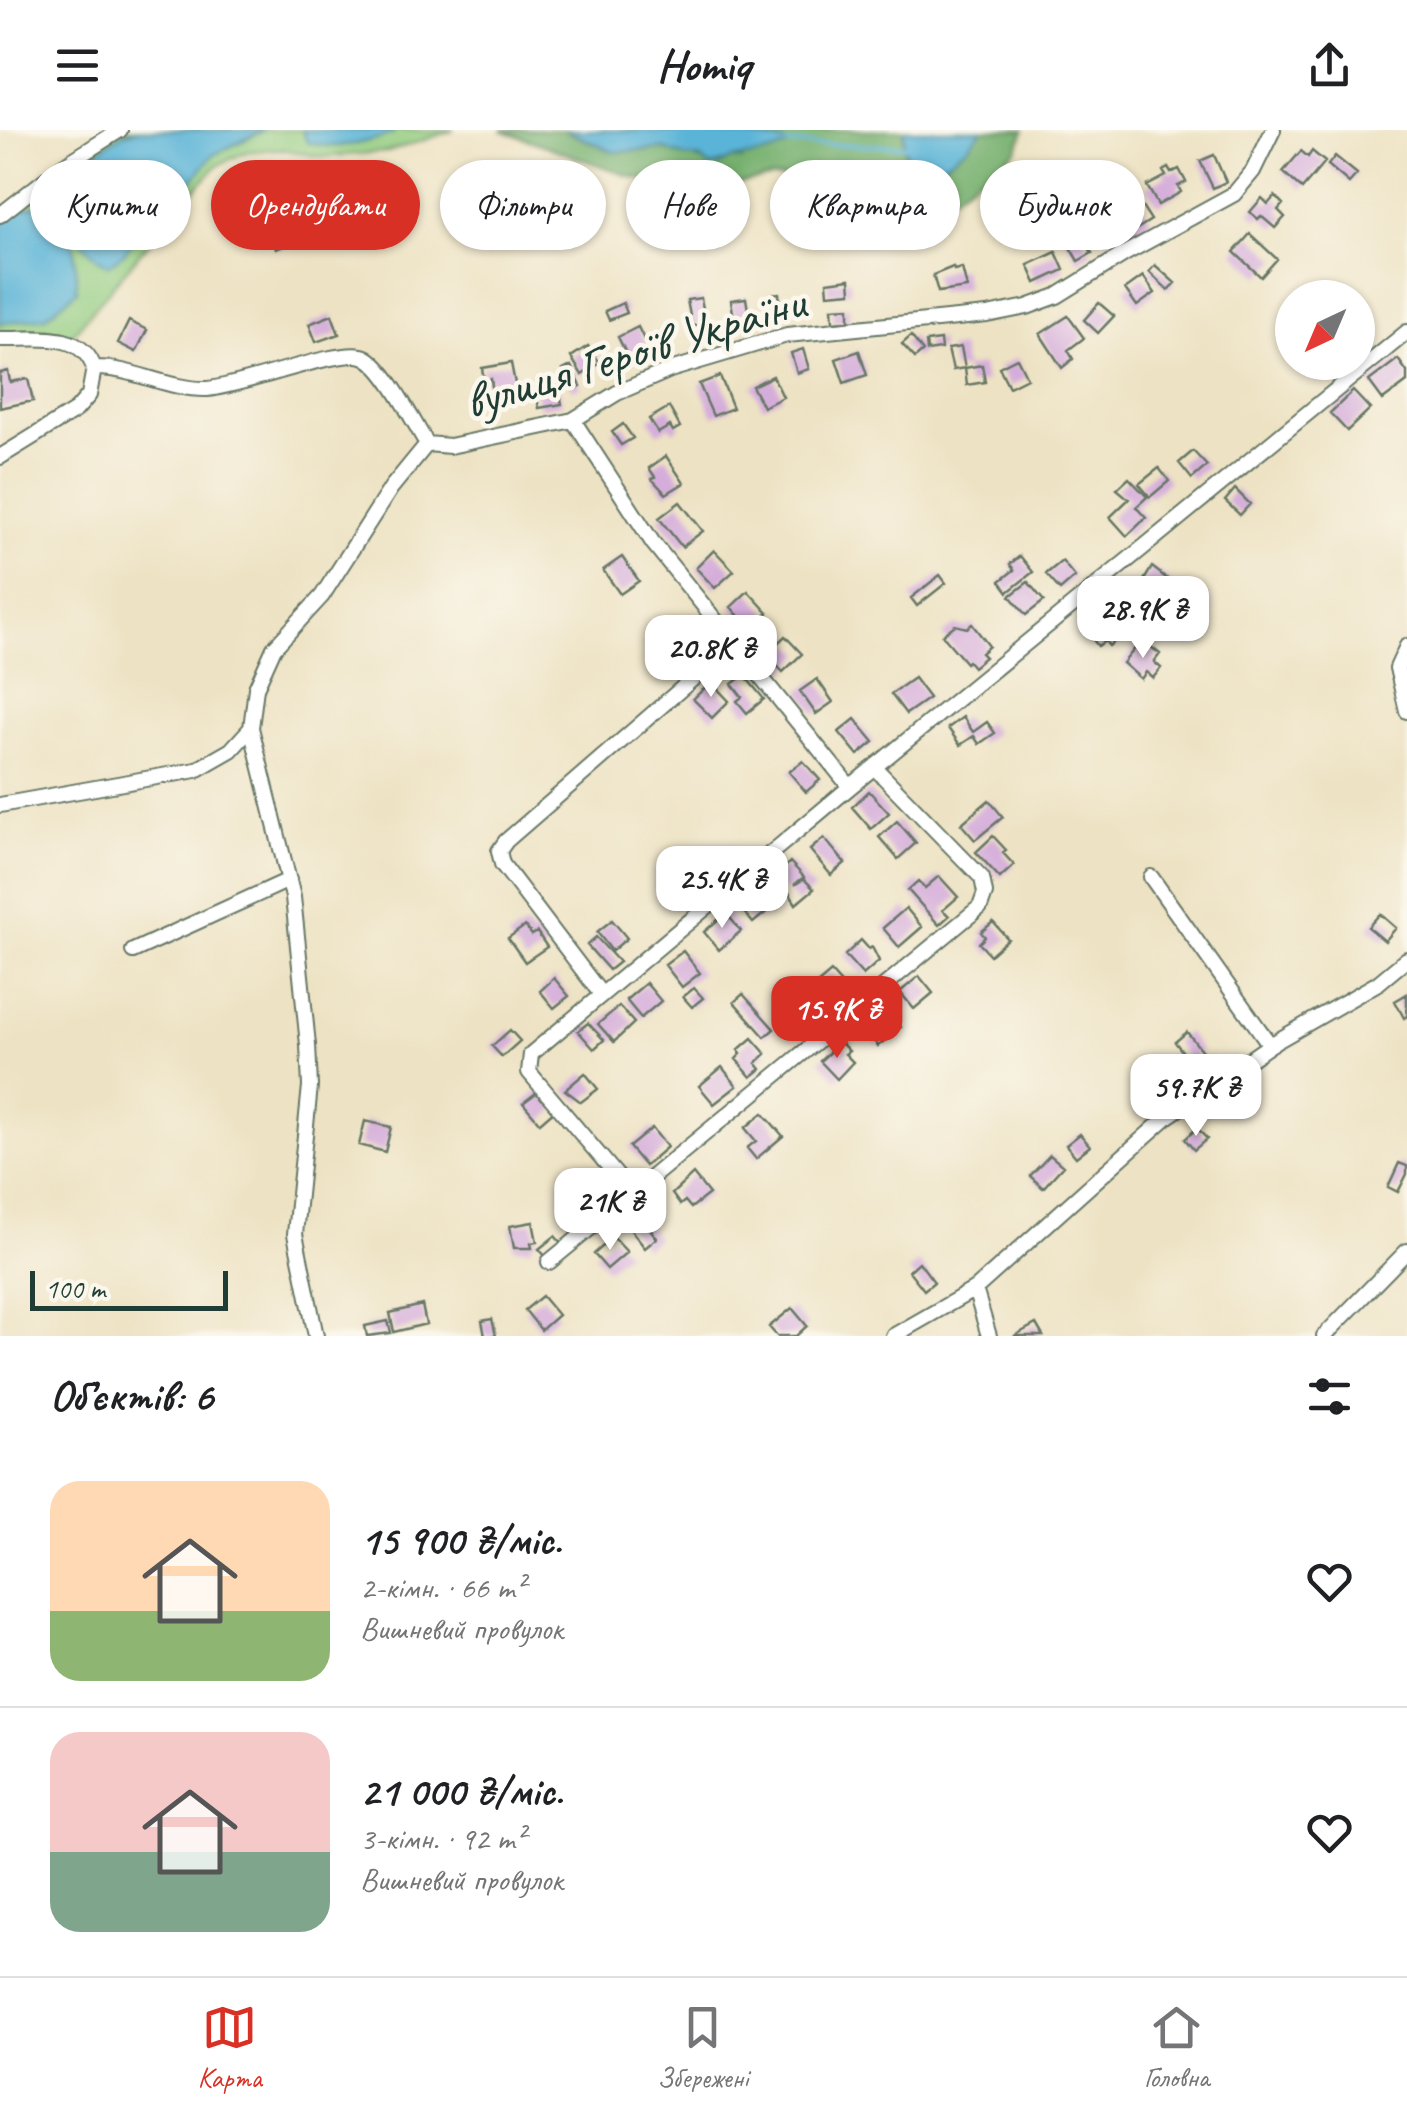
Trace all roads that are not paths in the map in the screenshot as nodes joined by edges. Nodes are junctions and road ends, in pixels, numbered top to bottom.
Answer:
1 (120, 130) edge
2 (1273, 130) edge
3 (0, 215) edge
4 (1407, 332) edge
5 (0, 339) edge
6 (94, 368) junction
7 (573, 420) junction
8 (427, 444) junction
9 (0, 457) edge
10 (734, 643) junction
11 (1407, 646) edge
12 (1407, 711) edge
13 (251, 728) junction
14 (875, 768) junction
15 (850, 787) junction
16 (0, 805) edge
17 (1151, 877) dead end
18 (289, 880) junction
19 (133, 951) dead end
20 (1407, 959) edge
21 (601, 994) junction
22 (1270, 1045) junction
23 (633, 1195) junction
24 (1407, 1251) edge
25 (549, 1262) dead end
26 (975, 1289) junction
27 (316, 1336) edge
28 (892, 1336) edge
29 (989, 1336) edge
30 (1324, 1336) edge

1 - 3 street
2 - 7 street, вулиця Героїв України
4 - 14 street
5 - 6 street
6 - 8 street
6 - 9 street
7 - 8 street, вулиця Героїв України
7 - 10 street
8 - 13 street, вулиця Героїв України
10 - 15 street
10 - 21 street
11 - 12 street
13 - 16 street
13 - 18 street, вулиця Героїв України
14 - 15 street
14 - 23 street
15 - 21 street
17 - 22 street
18 - 19 street
18 - 27 street, вулиця Героїв України
20 - 22 street
21 - 23 street
22 - 26 street
23 - 25 street
24 - 30 street
26 - 28 street
26 - 29 street

